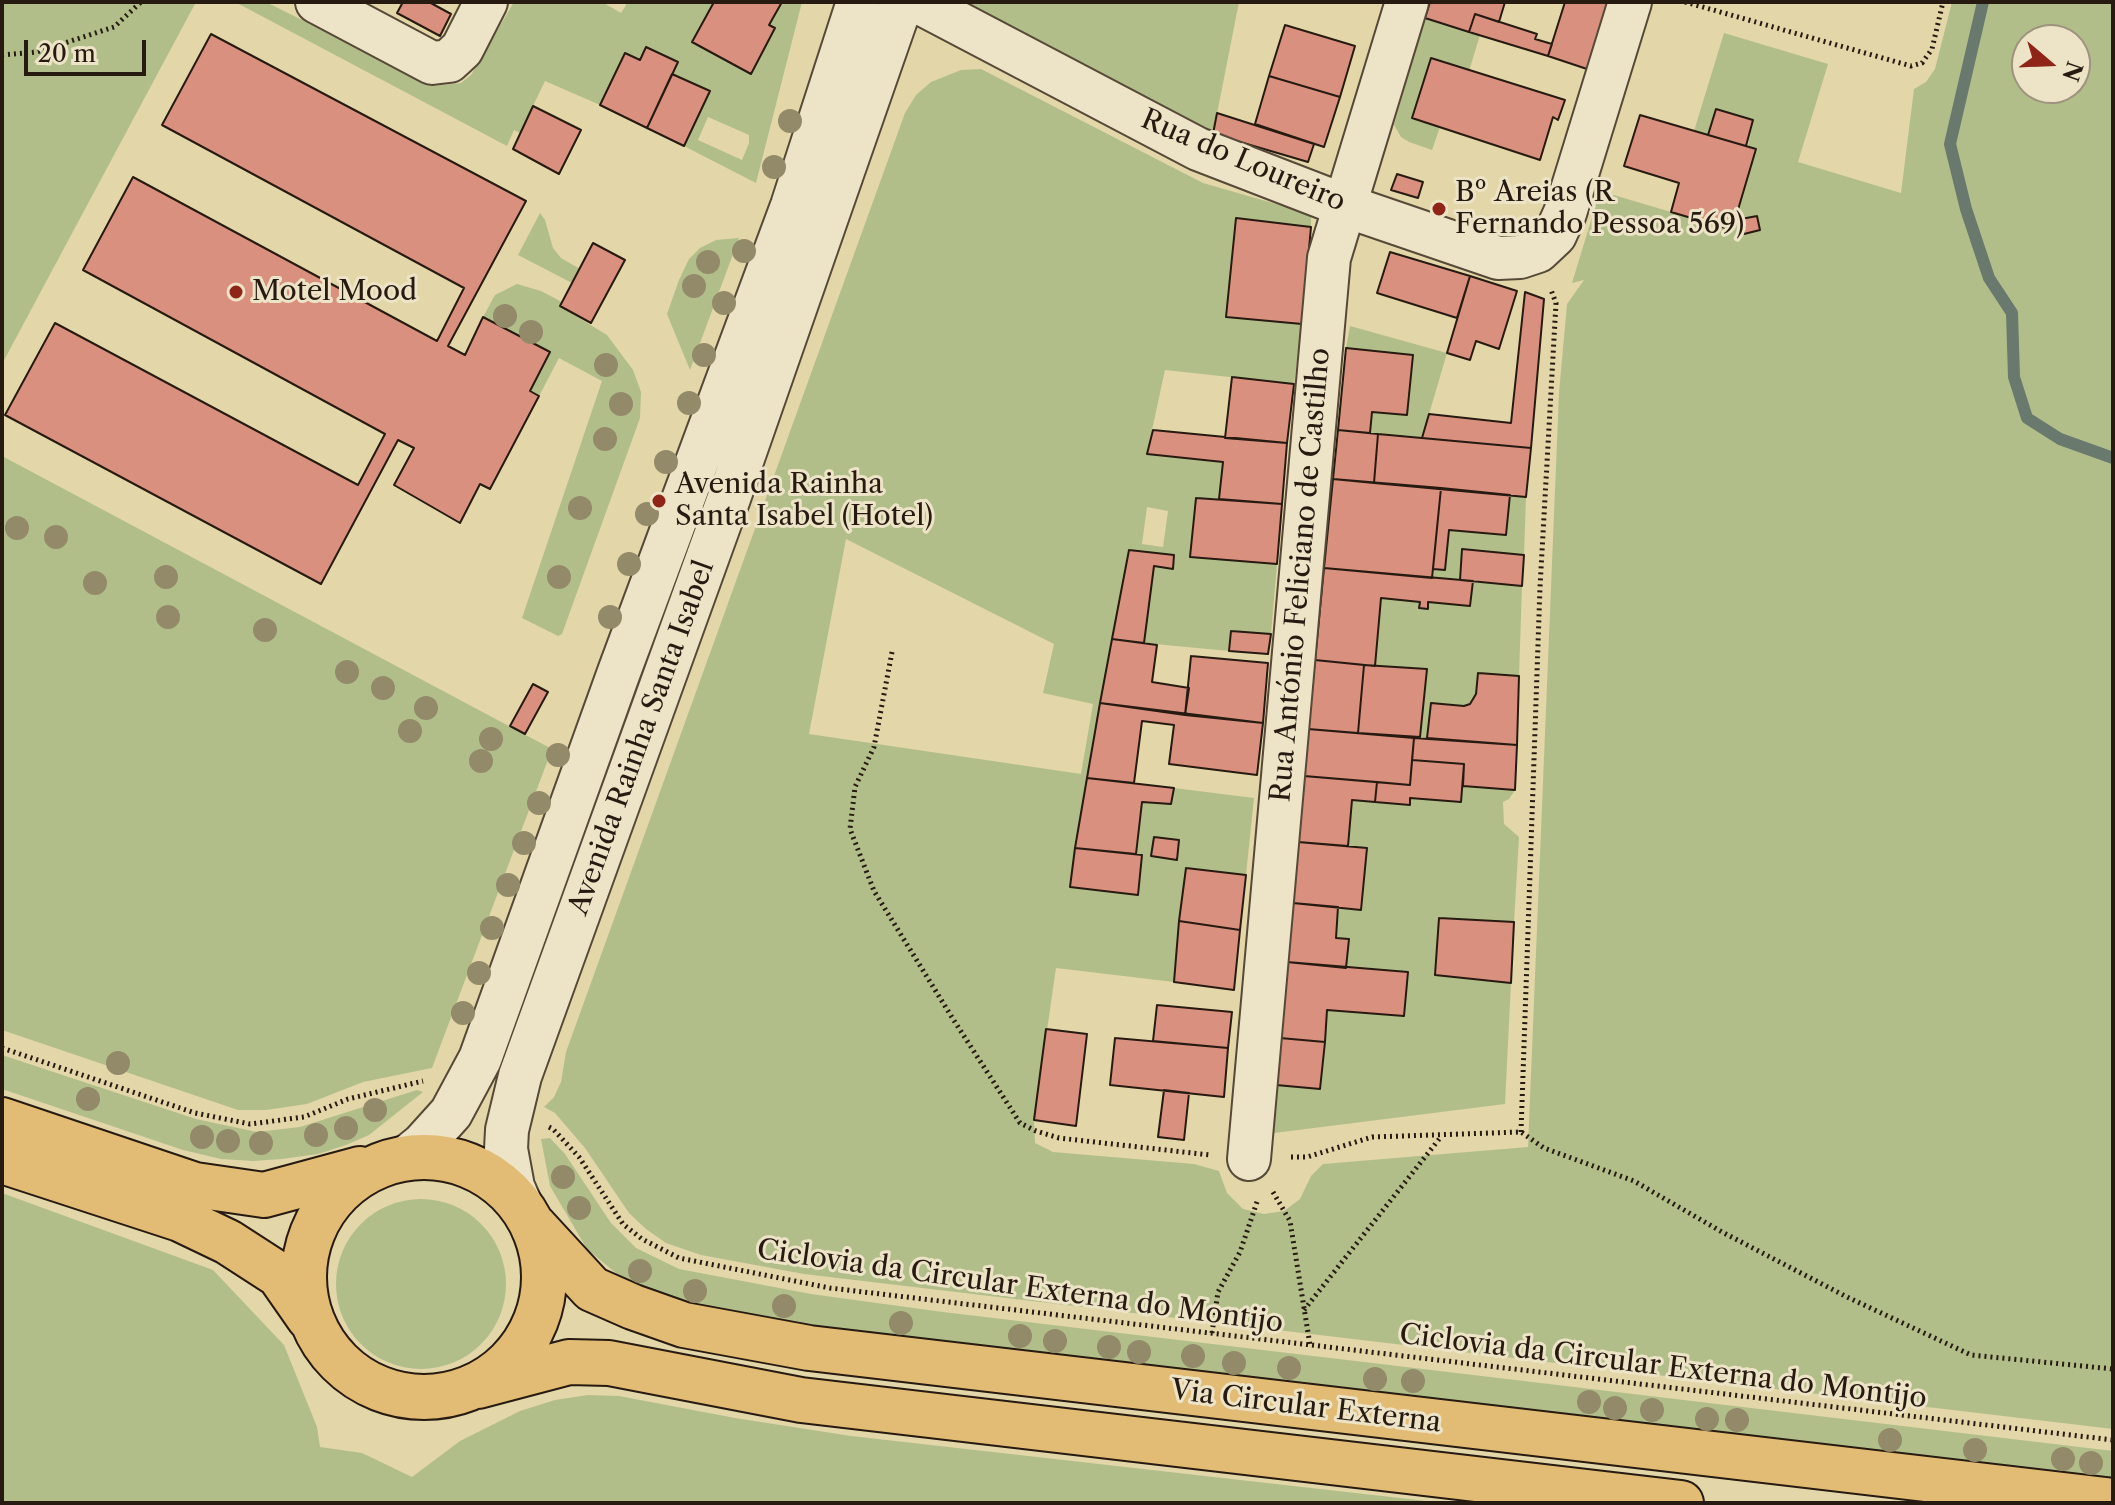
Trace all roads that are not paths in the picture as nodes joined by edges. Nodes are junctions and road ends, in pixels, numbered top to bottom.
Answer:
1 (317, 2) edge
2 (486, 2) edge
3 (858, 2) edge
4 (902, 2) edge
5 (918, 2) edge
6 (1407, 2) edge
7 (1630, 2) edge
8 (1343, 205) junction
9 (2, 1120) edge
10 (398, 1158) junction
11 (2, 1161) edge
12 (1256, 1169) road end
13 (527, 1216) junction
14 (311, 1320) junction
15 (478, 1386) junction
16 (2113, 1501) edge
17 (1681, 1503) edge

1 - 2 street
3 - 10 street, Avenida Rainha Santa Isabel
4 - 13 street, Avenida Rainha Santa Isabel
5 - 8 street, Rua do Loureiro
6 - 8 street, Rua António Feliciano de Castilho
7 - 8 street, Rua do Loureiro
8 - 12 street, Rua António Feliciano de Castilho
9 - 10 main road
10 - 13 main road
10 - 14 main road
11 - 14 main road
13 - 15 main road
13 - 16 main road, Via Circular Externa
14 - 15 main road
15 - 17 main road, Via Circular Externa

